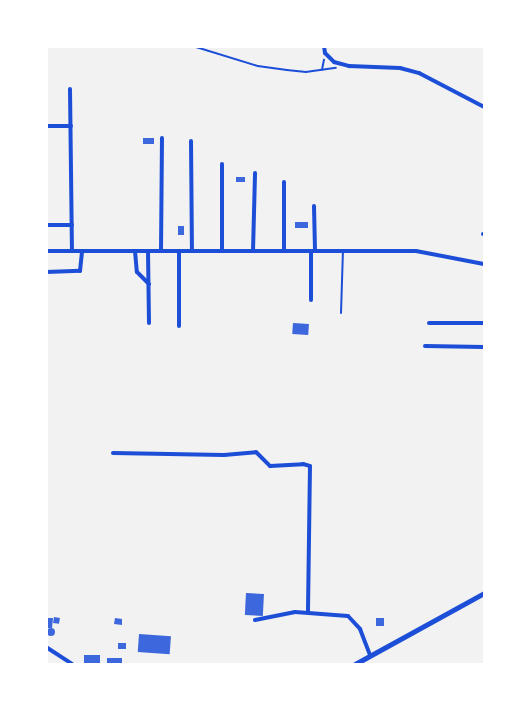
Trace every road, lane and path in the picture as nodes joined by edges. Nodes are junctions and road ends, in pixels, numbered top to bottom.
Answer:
1 (193, 46) edge
2 (324, 46) edge
3 (325, 53) junction
4 (349, 66) junction
5 (322, 71) junction
6 (70, 89) dead end
7 (484, 107) edge
8 (46, 126) edge
9 (71, 126) junction
10 (162, 138) dead end
11 (191, 141) dead end
12 (222, 165) dead end
13 (255, 173) dead end
14 (284, 182) dead end
15 (314, 206) dead end
16 (46, 225) edge
17 (72, 225) junction
18 (344, 250) junction
19 (46, 251) edge
20 (72, 251) junction
21 (82, 251) junction
22 (135, 251) junction
23 (148, 251) junction
24 (161, 251) junction
25 (179, 251) junction
26 (192, 251) junction
27 (222, 251) junction
28 (253, 251) junction
29 (285, 251) junction
30 (313, 251) junction
31 (484, 264) edge
32 (46, 272) edge
33 (149, 284) junction
34 (311, 300) dead end
35 (341, 313) dead end
36 (149, 323) dead end
37 (429, 323) dead end
38 (484, 323) edge
39 (179, 326) dead end
40 (425, 346) dead end
41 (484, 347) edge
42 (113, 453) dead end
43 (484, 593) edge
44 (308, 612) junction
45 (255, 620) dead end
46 (46, 647) edge
47 (370, 655) junction
48 (72, 664) edge
49 (355, 664) edge

1 - 5 path
2 - 3 street
3 - 4 street
3 - 5 path
4 - 5 path
4 - 7 street
6 - 9 street
8 - 9 street
9 - 17 street
10 - 24 street
11 - 26 street
12 - 27 street
13 - 28 street
14 - 29 street
15 - 30 street
16 - 17 street
17 - 20 street
18 - 30 street
18 - 31 street
18 - 35 lane
19 - 20 street
20 - 21 street
21 - 22 street
21 - 32 street
22 - 23 street
22 - 33 street
23 - 24 street
23 - 33 street
24 - 25 street
25 - 26 street
25 - 39 street
26 - 27 street
27 - 28 street
28 - 29 street
29 - 30 street
30 - 34 street
33 - 36 street
37 - 38 street
40 - 41 street
42 - 44 street
43 - 47 street
44 - 45 street
44 - 47 street
46 - 48 street
47 - 49 street

